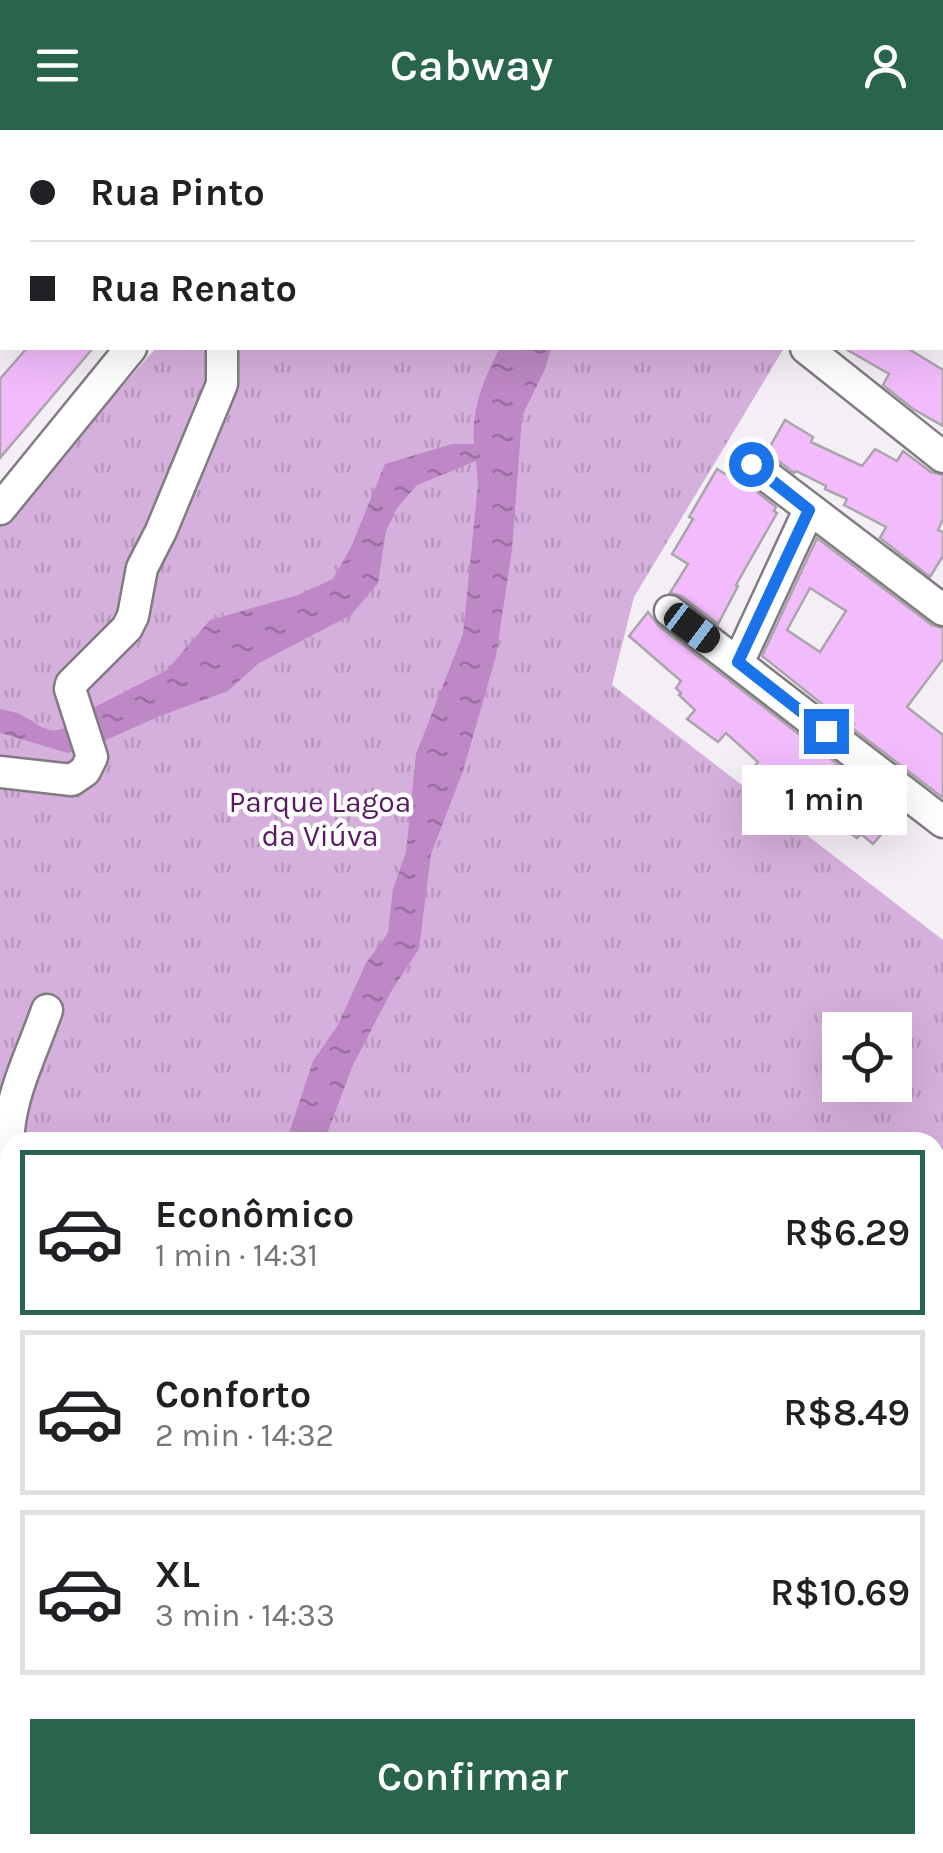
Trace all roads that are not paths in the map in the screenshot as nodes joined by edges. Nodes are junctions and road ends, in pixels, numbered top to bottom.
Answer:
1 (129, 350) edge
2 (222, 350) edge
3 (809, 350) edge
4 (943, 457) edge
5 (751, 464) dead end
6 (0, 509) edge
7 (809, 510) junction
8 (939, 597) edge
9 (670, 611) dead end
10 (738, 662) junction
11 (0, 772) edge
12 (943, 822) edge
13 (47, 1010) dead end
14 (9, 1132) edge

1 - 6 street
2 - 11 street
3 - 4 street
5 - 7 street
7 - 8 street
7 - 10 street
9 - 10 street
10 - 12 street
13 - 14 street

